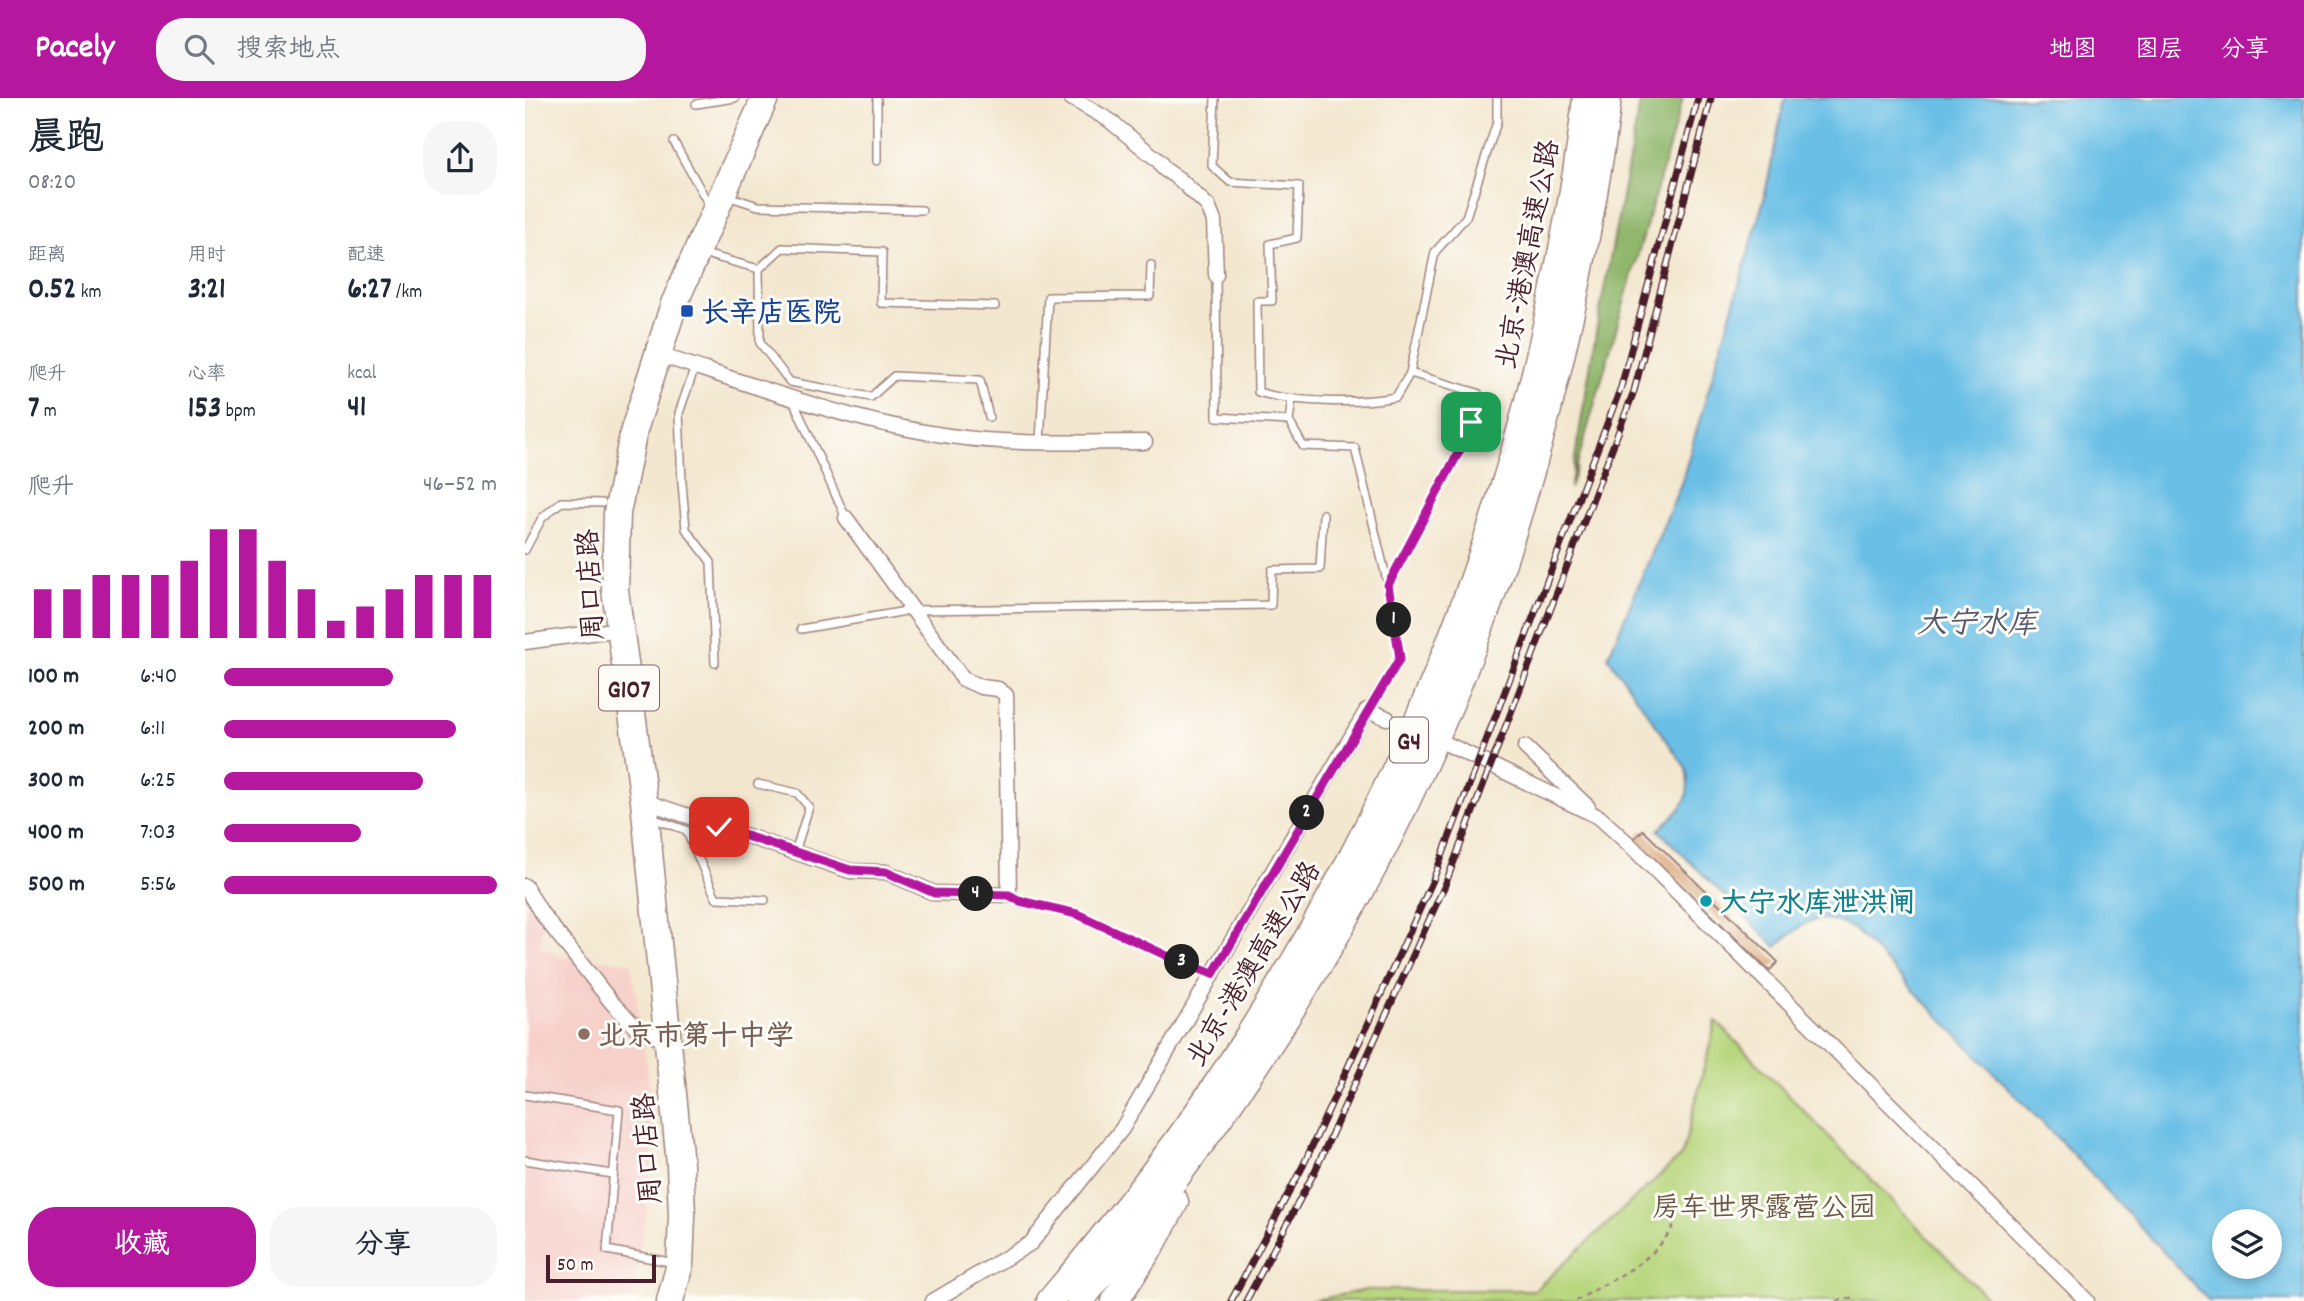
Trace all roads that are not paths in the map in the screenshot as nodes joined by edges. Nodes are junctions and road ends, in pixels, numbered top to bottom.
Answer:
1 (735, 98) edge
2 (765, 98) edge
3 (877, 98) edge
4 (1071, 98) edge
5 (1215, 98) edge
6 (1497, 98) edge
7 (1586, 98) edge
8 (1608, 98) edge
9 (696, 104) dead end
10 (674, 142) dead end
11 (877, 161) dead end
12 (718, 204) junction
13 (922, 210) dead end
14 (697, 252) junction
15 (1151, 265) dead end
16 (759, 269) junction
17 (1216, 275) joint
18 (995, 306) dead end
19 (657, 354) junction
20 (695, 367) junction
21 (1410, 373) junction
22 (792, 398) junction
23 (1292, 400) junction
24 (989, 417) dead end
25 (1289, 421) junction
26 (1040, 442) junction
27 (1145, 442) dead end
28 (602, 503) dead end
29 (1323, 514) dead end
30 (846, 518) joint
31 (525, 550) edge
32 (1388, 585) junction
33 (912, 610) junction
34 (621, 629) junction
35 (801, 629) dead end
36 (525, 642) edge
37 (715, 663) dead end
38 (1367, 710) junction
39 (1387, 718) dead end
40 (1447, 744) dead end
41 (1525, 747) dead end
42 (758, 784) dead end
43 (644, 808) junction
44 (1599, 817) junction
45 (795, 852) junction
46 (525, 886) edge
47 (765, 900) dead end
48 (668, 1042) junction
49 (525, 1095) edge
50 (1209, 1135) junction
51 (525, 1160) edge
52 (613, 1174) junction
53 (680, 1264) junction
54 (670, 1301) edge
55 (933, 1301) edge
56 (1049, 1301) edge
57 (1080, 1301) edge
58 (1115, 1301) edge
59 (2087, 1301) edge

1 - 9 lane
2 - 12 highway, 周口店路 / G107
3 - 11 lane
4 - 17 street
5 - 23 lane
6 - 21 lane
7 - 56 highway, 北京-港澳高速公路 / G4
8 - 50 highway, 北京-港澳高速公路 / G4
10 - 12 lane
12 - 13 lane
12 - 14 highway, 周口店路 / G107
14 - 16 lane
14 - 19 highway, 周口店路 / G107
15 - 26 lane
16 - 18 lane
16 - 24 lane
17 - 25 lane
19 - 20 street
19 - 34 highway, 周口店路 / G107
20 - 22 street
20 - 37 lane
21 - 23 lane
21 - 32 lane
22 - 26 street
22 - 30 lane
23 - 25 lane
25 - 32 lane
26 - 27 street
28 - 31 lane
29 - 33 lane
30 - 33 street
32 - 38 lane
33 - 35 lane
33 - 45 street
34 - 36 street
34 - 43 highway, 周口店路 / G107
38 - 39 street
38 - 55 street
40 - 44 street
41 - 44 street
42 - 45 lane
43 - 45 street
43 - 47 lane
43 - 48 highway, 周口店路 / G107
44 - 59 street
46 - 48 street
48 - 53 highway, 周口店路 / G107
49 - 52 lane
50 - 57 highway, 北京-港澳高速公路 / G4
50 - 58 highway
51 - 52 lane
52 - 53 lane
53 - 54 highway, 周口店路 / G107

